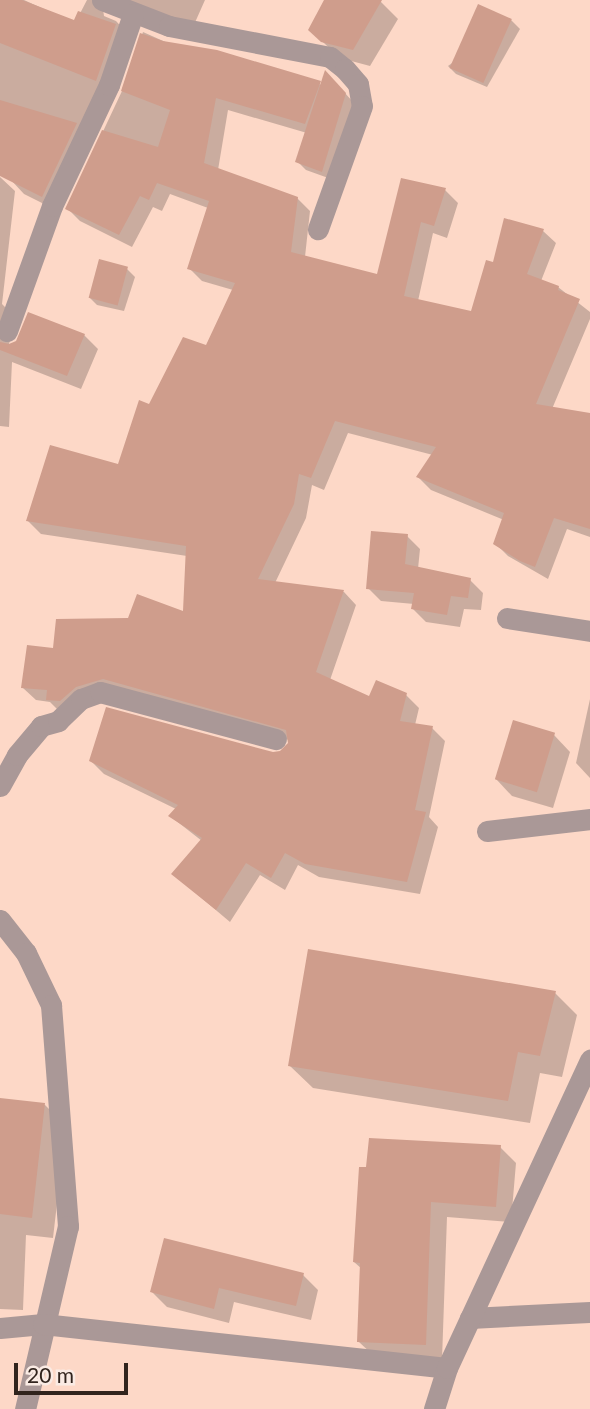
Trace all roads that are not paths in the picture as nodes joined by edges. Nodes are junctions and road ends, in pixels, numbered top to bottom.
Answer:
1 (102, 0) edge
2 (133, 14) junction
3 (318, 229) dead end
4 (7, 331) dead end
5 (507, 618) dead end
6 (590, 631) edge
7 (276, 739) dead end
8 (0, 786) edge
9 (590, 819) edge
10 (487, 831) dead end
11 (0, 920) edge
12 (590, 1060) edge
13 (590, 1312) edge
14 (470, 1318) junction
15 (43, 1324) junction
16 (0, 1328) edge
17 (447, 1368) junction
18 (24, 1409) edge
19 (434, 1409) edge

1 - 2 street
2 - 3 street
2 - 4 street
5 - 6 street
7 - 8 street
9 - 10 street
11 - 15 street
12 - 14 street
13 - 14 street
14 - 17 street
15 - 16 street
15 - 17 street
15 - 18 street
17 - 19 street

